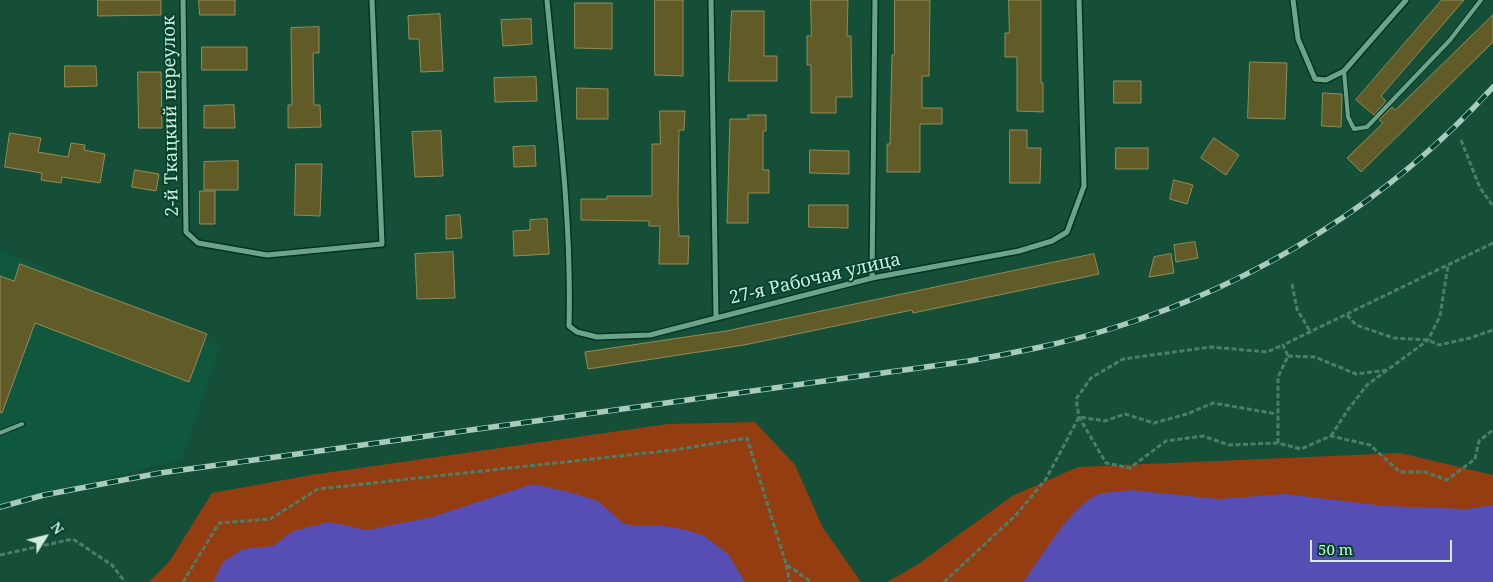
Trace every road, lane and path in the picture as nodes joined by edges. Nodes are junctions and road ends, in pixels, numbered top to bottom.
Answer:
1 (183, 0) edge
2 (372, 0) edge
3 (547, 0) edge
4 (711, 0) edge
5 (875, 0) edge
6 (1079, 0) edge
7 (1293, 0) edge
8 (1406, 0) edge
9 (1481, 0) edge
10 (1344, 71) junction
11 (1461, 140) dead end
12 (1493, 206) edge
13 (1493, 243) edge
14 (1448, 265) junction
15 (872, 278) junction
16 (1292, 284) dead end
17 (1348, 315) junction
18 (716, 317) junction
19 (1493, 330) edge
20 (1310, 332) junction
21 (1428, 340) junction
22 (1284, 345) junction
23 (1288, 356) junction
24 (1388, 370) junction
25 (1277, 414) junction
26 (1079, 417) junction
27 (22, 424) dead end
28 (1493, 430) edge
29 (0, 433) edge
30 (1331, 436) junction
31 (1278, 443) junction
32 (0, 555) edge
33 (786, 564) junction
34 (126, 582) edge
35 (183, 582) edge
36 (790, 582) edge
37 (811, 582) edge
38 (944, 582) edge

1 - 2 street, 2-й Ткацкий переулок
3 - 18 street, 27-я Рабочая улица
4 - 18 street
5 - 15 street
6 - 15 street, 27-я Рабочая улица
7 - 10 street
8 - 10 street
9 - 10 lane
11 - 12 path
13 - 14 path
14 - 17 path
14 - 21 path
15 - 18 street, 27-я Рабочая улица
16 - 20 path
17 - 20 path
17 - 21 path
19 - 21 path
20 - 22 path
21 - 24 path
22 - 23 path
22 - 26 path
23 - 24 path
23 - 25 path
24 - 30 path
25 - 26 path
25 - 31 path
26 - 31 path
26 - 38 path
27 - 29 lane
28 - 30 path
30 - 31 path
32 - 34 path
33 - 35 path
33 - 36 path
33 - 37 path

